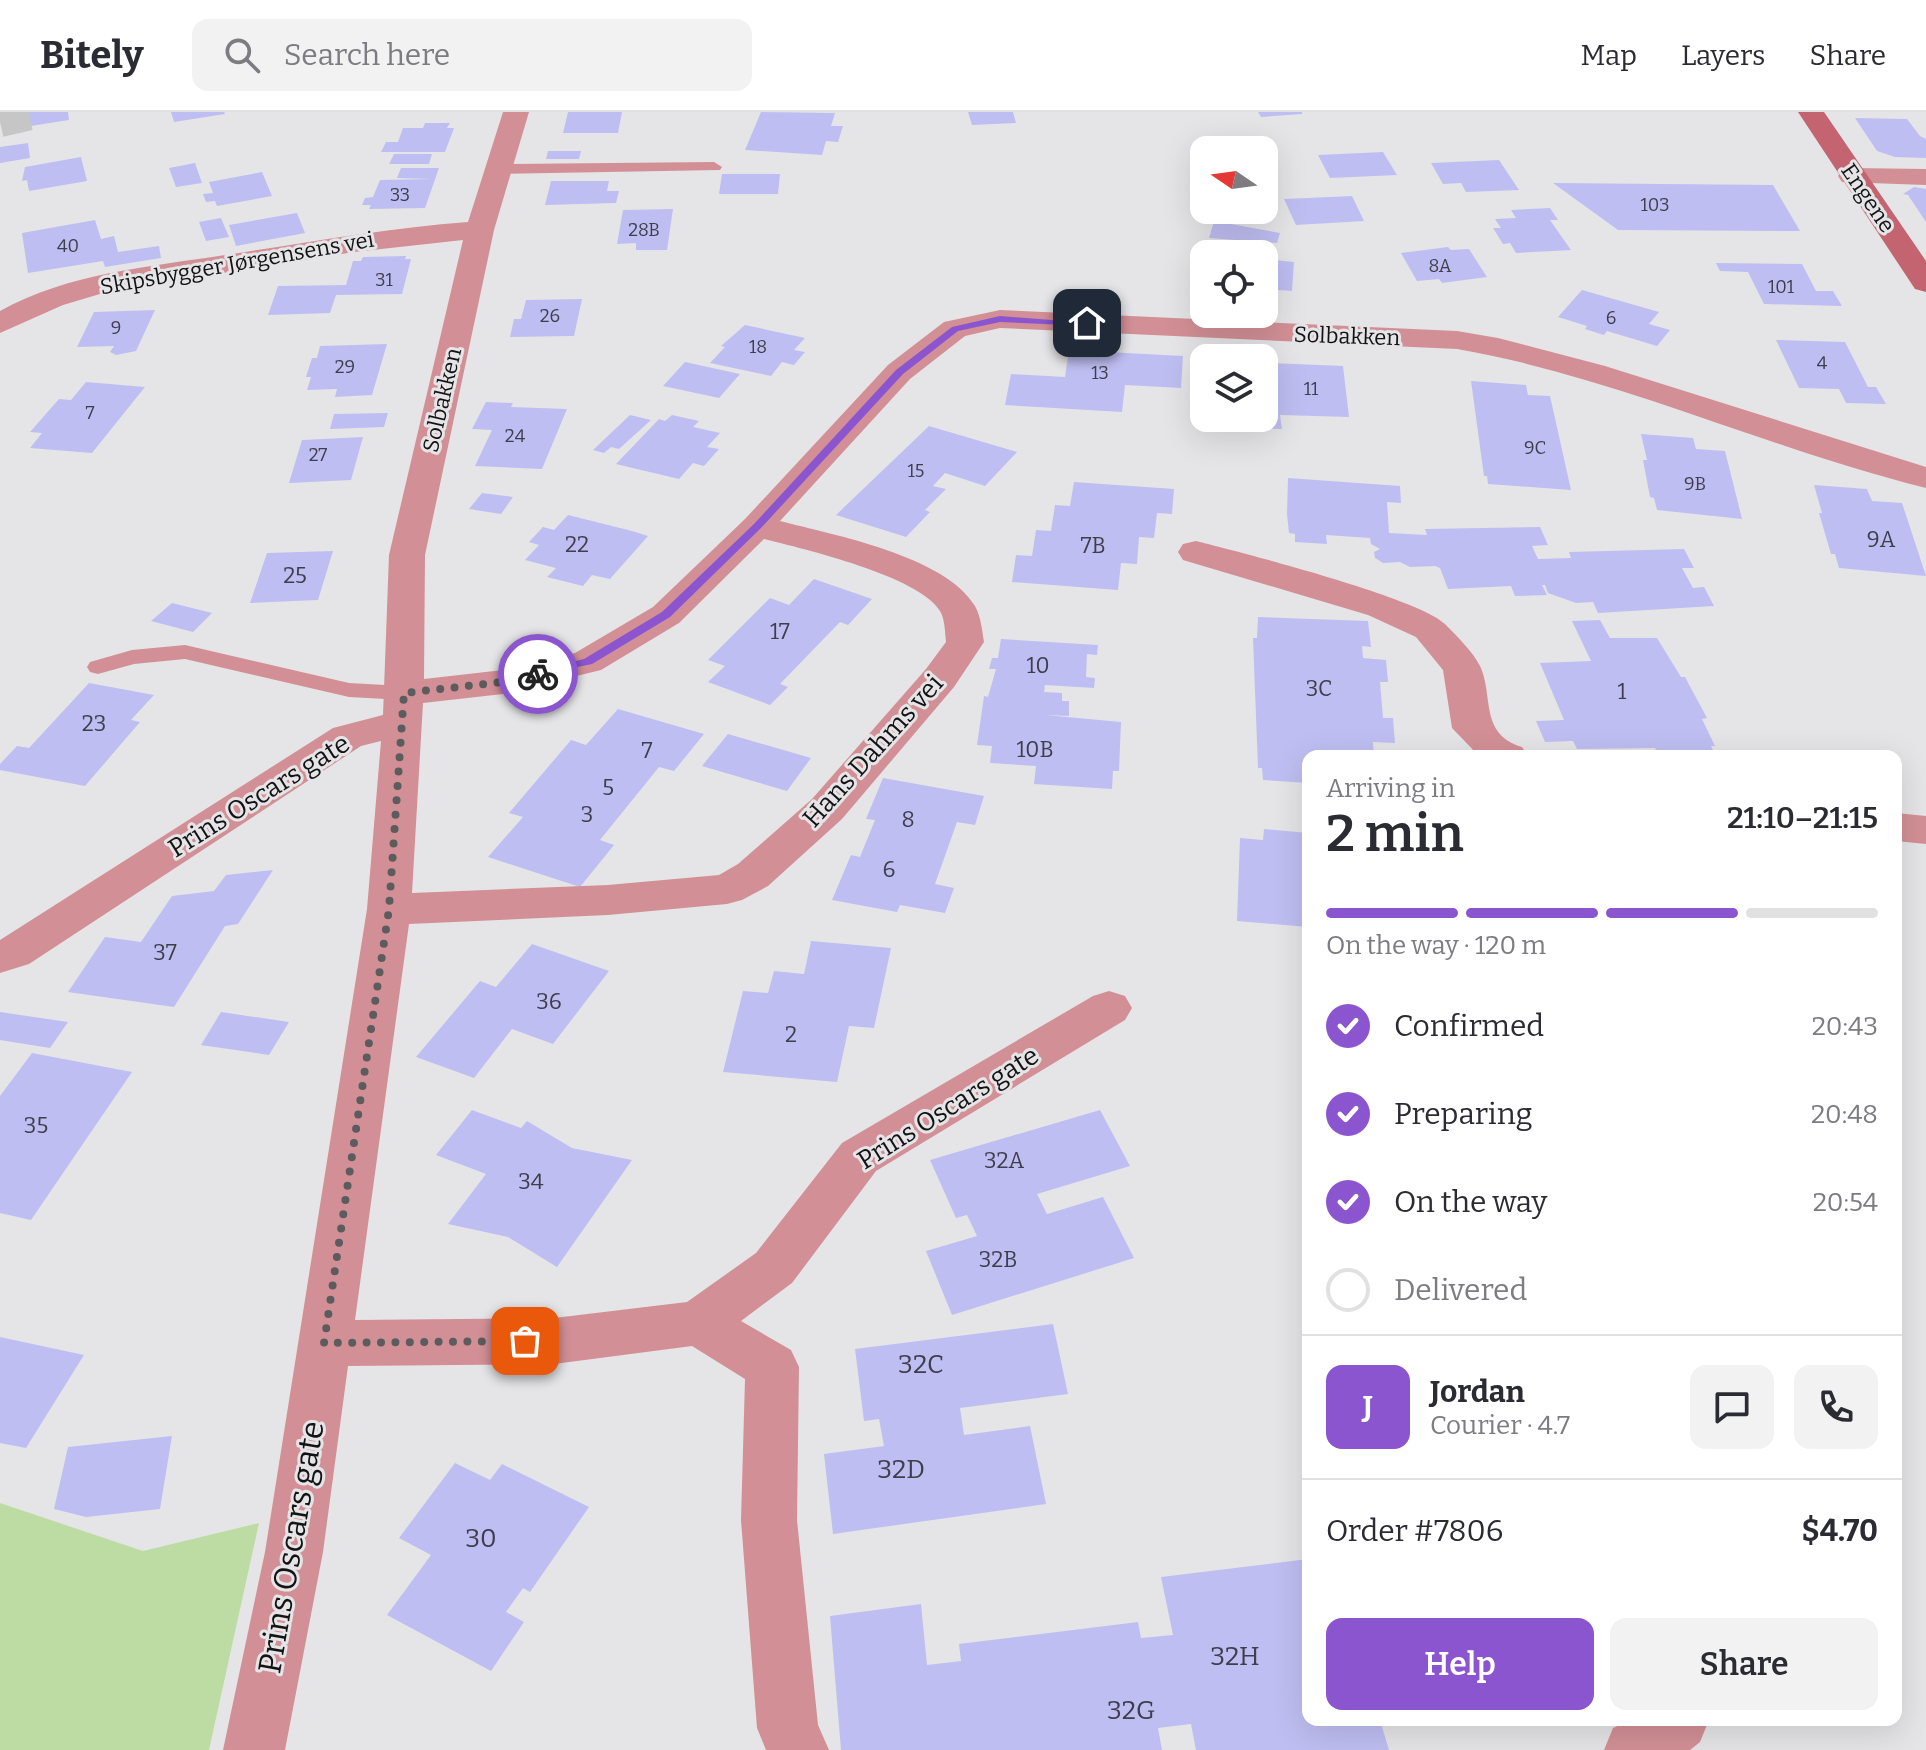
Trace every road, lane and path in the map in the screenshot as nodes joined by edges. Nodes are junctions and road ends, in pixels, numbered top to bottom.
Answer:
1 (1811, 112) edge
2 (505, 114) edge
3 (714, 167) dead end
4 (499, 169) junction
5 (1852, 176) junction
6 (1926, 177) edge
7 (480, 230) junction
8 (1926, 283) edge
9 (0, 324) edge
10 (1926, 478) edge
11 (757, 526) junction
12 (1196, 552) dead end
13 (98, 667) dead end
14 (402, 708) junction
15 (1500, 750) edge
16 (1902, 828) edge
17 (1926, 830) edge
18 (389, 909) junction
19 (0, 957) edge
20 (1109, 1008) dead end
21 (698, 1323) junction
22 (324, 1343) junction
23 (1671, 1726) edge
24 (254, 1750) edge
25 (798, 1750) edge
26 (1635, 1750) edge

1 - 5 main road, Engene
2 - 4 street, Solbakken
3 - 4 lane
4 - 7 street, Solbakken
5 - 6 street
5 - 8 main road, Engene
7 - 9 street, Skipsbygger Jørgensens vei
7 - 14 street, Solbakken
10 - 11 street, Solbakken
11 - 14 street, Solbakken
11 - 18 street, Hans Dahms vei
12 - 15 street
13 - 14 lane, Solbakken
14 - 18 street, Prins Oscars gate
14 - 19 street, Prins Oscars gate
16 - 17 street
18 - 22 street, Prins Oscars gate
20 - 21 street, Prins Oscars gate
21 - 22 street, Prins Oscars gate
21 - 25 street
22 - 24 street, Prins Oscars gate
23 - 26 street

